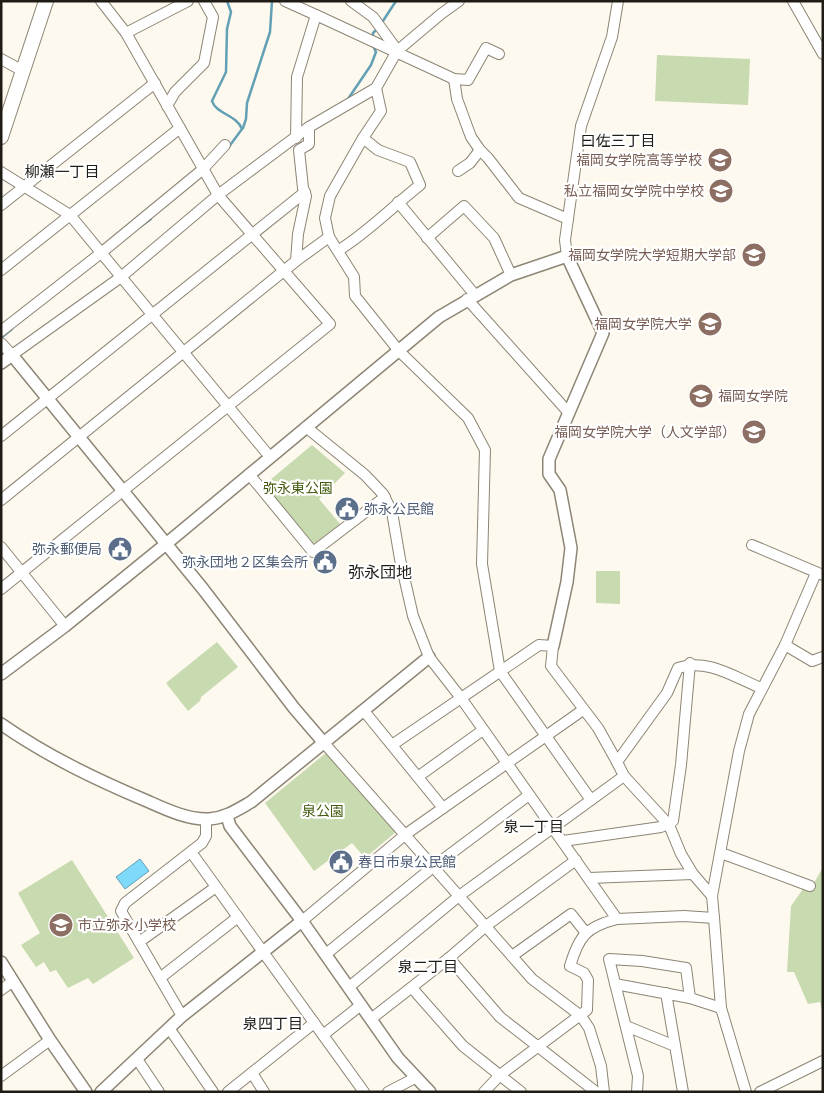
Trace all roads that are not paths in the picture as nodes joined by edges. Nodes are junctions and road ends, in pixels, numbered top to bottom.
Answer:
1 (46, 1) edge
2 (188, 1) edge
3 (204, 1) edge
4 (285, 1) edge
5 (351, 1) edge
6 (459, 1) edge
7 (618, 1) edge
8 (793, 1) edge
9 (102, 2) edge
10 (316, 15) junction
11 (126, 33) junction
12 (398, 51) junction
13 (499, 54) dead end
14 (823, 54) edge
15 (1, 59) edge
16 (23, 71) junction
17 (454, 79) junction
18 (155, 83) junction
19 (376, 88) junction
20 (168, 106) junction
21 (309, 127) junction
22 (180, 128) junction
23 (1, 137) edge
24 (296, 138) junction
25 (363, 138) junction
26 (225, 145) dead end
27 (480, 150) junction
28 (458, 171) dead end
29 (1, 172) edge
30 (204, 173) junction
31 (26, 187) junction
32 (305, 192) junction
33 (218, 195) junction
34 (398, 202) junction
35 (1, 205) edge
36 (70, 215) junction
37 (568, 219) junction
38 (252, 235) junction
39 (329, 236) junction
40 (427, 238) junction
41 (339, 250) junction
42 (101, 253) junction
43 (567, 256) junction
44 (296, 261) junction
45 (1, 270) edge
46 (286, 272) junction
47 (511, 275) junction
48 (121, 277) junction
49 (471, 297) junction
50 (152, 315) junction
51 (1, 330) edge
52 (2, 344) edge
53 (399, 351) junction
54 (184, 354) junction
55 (12, 355) junction
56 (1, 363) edge
57 (47, 399) junction
58 (228, 407) junction
59 (569, 413) junction
60 (306, 427) junction
61 (1, 436) edge
62 (79, 438) junction
63 (270, 457) junction
64 (250, 474) junction
65 (123, 492) junction
66 (385, 497) junction
67 (1, 500) edge
68 (166, 544) junction
69 (752, 545) dead end
70 (1, 547) edge
71 (22, 573) junction
72 (819, 574) edge
73 (1, 589) edge
74 (65, 626) junction
75 (785, 645) junction
76 (552, 646) junction
77 (429, 657) junction
78 (823, 657) edge
79 (690, 663) junction
80 (500, 671) junction
81 (1, 674) edge
82 (761, 688) junction
83 (461, 698) junction
84 (583, 710) junction
85 (364, 711) junction
86 (1, 724) edge
87 (483, 730) junction
88 (545, 736) junction
89 (324, 743) junction
90 (392, 745) junction
91 (617, 762) junction
92 (506, 763) junction
93 (419, 776) junction
94 (624, 776) junction
95 (529, 795) junction
96 (591, 800) junction
97 (443, 808) junction
98 (227, 816) junction
99 (206, 819) junction
100 (669, 825) junction
101 (554, 828) junction
102 (406, 834) junction
103 (563, 841) junction
104 (191, 852) junction
105 (721, 853) junction
106 (576, 860) junction
107 (433, 867) junction
108 (693, 874) junction
109 (589, 878) junction
110 (810, 886) dead end
111 (216, 887) junction
112 (458, 896) junction
113 (712, 896) junction
114 (238, 918) junction
115 (617, 918) junction
116 (714, 918) junction
117 (302, 921) junction
118 (486, 926) junction
119 (586, 934) junction
120 (139, 942) junction
121 (262, 952) junction
122 (326, 954) junction
123 (512, 956) junction
124 (449, 958) junction
125 (1, 962) edge
126 (160, 978) junction
127 (13, 981) junction
128 (615, 984) junction
129 (350, 987) junction
130 (412, 988) junction
131 (1, 990) edge
132 (666, 993) junction
133 (690, 998) junction
134 (361, 1005) junction
135 (721, 1008) junction
136 (182, 1016) junction
137 (581, 1016) junction
138 (371, 1019) junction
139 (314, 1023) junction
140 (626, 1026) junction
141 (169, 1028) junction
142 (323, 1035) junction
143 (50, 1040) junction
144 (538, 1046) junction
145 (675, 1046) junction
146 (137, 1059) junction
147 (823, 1061) edge
148 (252, 1073) junction
149 (500, 1075) junction
150 (1, 1076) edge
151 (415, 1078) junction
152 (86, 1092) edge
153 (101, 1092) edge
154 (159, 1092) edge
155 (213, 1092) edge
156 (228, 1092) edge
157 (264, 1092) edge
158 (364, 1092) edge
159 (388, 1092) edge
160 (430, 1092) edge
161 (484, 1092) edge
162 (521, 1092) edge
163 (596, 1092) edge
164 (604, 1092) edge
165 (638, 1092) edge
166 (683, 1092) edge
167 (746, 1092) edge
168 (760, 1092) edge

1 - 16 main road
2 - 11 street
3 - 20 street
4 - 10 street
5 - 12 street
6 - 12 street
7 - 37 street
8 - 14 street
9 - 11 street
10 - 12 street
10 - 24 street
11 - 18 street
12 - 17 street
12 - 19 street
13 - 17 street
15 - 16 street
16 - 23 main road
17 - 27 street
18 - 20 street
18 - 31 street
19 - 21 street
19 - 25 street
20 - 22 street
21 - 24 street
21 - 32 street
22 - 30 street
22 - 36 street
24 - 33 street
25 - 34 street
25 - 39 street
26 - 30 street
27 - 28 street
27 - 37 street
29 - 31 street
30 - 33 street
30 - 42 street
31 - 35 street
31 - 36 street
32 - 38 street
32 - 44 street
33 - 38 street
33 - 48 street
34 - 40 street
34 - 41 street
36 - 42 street
36 - 45 street
37 - 43 street
38 - 46 street
38 - 50 street
39 - 41 street
39 - 44 street
40 - 47 street
40 - 49 street
41 - 53 street
42 - 48 street
42 - 51 street
43 - 47 street
43 - 59 street
44 - 46 street
46 - 54 street
46 - 58 street
47 - 49 street
48 - 50 street
48 - 55 street
49 - 53 street
49 - 59 street
50 - 54 street
50 - 57 street
52 - 55 street
53 - 60 street
53 - 80 street
54 - 58 street
54 - 62 street
55 - 56 street
55 - 57 street
57 - 61 street
57 - 62 street
58 - 63 street
58 - 65 street
59 - 76 street
60 - 63 street
60 - 66 street
62 - 65 street
62 - 67 street
63 - 64 street
64 - 66 street
64 - 68 street
65 - 68 street
65 - 71 street
66 - 77 street
68 - 74 street
68 - 89 street
69 - 72 street
70 - 71 street
71 - 73 street
71 - 74 street
72 - 75 street
74 - 81 street
75 - 78 street
75 - 82 street
76 - 80 street
76 - 84 street
77 - 83 street
77 - 85 street
79 - 82 street
79 - 91 street
79 - 100 street
80 - 83 street
80 - 88 street
82 - 105 street
83 - 87 street
83 - 90 street
84 - 88 street
84 - 91 street
85 - 89 street
85 - 90 street
86 - 99 street
87 - 92 street
87 - 93 street
88 - 92 street
88 - 96 street
89 - 98 street
89 - 102 street
90 - 93 street
91 - 94 street
92 - 95 street
92 - 97 street
93 - 97 street
94 - 96 street
94 - 100 street
95 - 101 street
95 - 107 street
96 - 101 street
97 - 102 street
98 - 99 street
98 - 117 street
99 - 104 street
100 - 103 street
100 - 108 street
101 - 103 street
101 - 112 street
102 - 107 street
102 - 117 street
103 - 106 street
104 - 111 street
104 - 120 street
105 - 110 street
105 - 113 street
106 - 109 street
106 - 118 street
107 - 112 street
107 - 122 street
108 - 109 street
108 - 113 street
109 - 115 street
111 - 114 street
111 - 120 street
112 - 118 street
112 - 129 street
113 - 116 street
114 - 121 street
114 - 126 street
115 - 116 street
115 - 119 street
116 - 135 street
117 - 121 street
117 - 122 street
118 - 123 street
118 - 124 street
119 - 123 street
119 - 137 street
120 - 126 street
121 - 136 street
121 - 139 street
122 - 129 street
123 - 137 street
124 - 130 street
124 - 144 street
125 - 127 street
126 - 136 street
127 - 131 street
127 - 143 street
128 - 132 street
128 - 133 street
128 - 140 street
129 - 134 street
130 - 138 street
130 - 149 street
132 - 133 street
132 - 145 street
133 - 135 street
134 - 138 street
134 - 142 street
135 - 167 street
136 - 141 street
137 - 144 street
137 - 164 street
138 - 151 street
139 - 142 street
139 - 148 street
140 - 145 street
140 - 165 street
141 - 146 street
141 - 155 street
142 - 158 street
143 - 150 street
143 - 152 street
144 - 149 street
144 - 163 street
145 - 166 street
146 - 153 street
146 - 154 street
147 - 168 street
148 - 156 street
148 - 157 street
149 - 161 street
149 - 162 street
151 - 159 street
151 - 160 street

